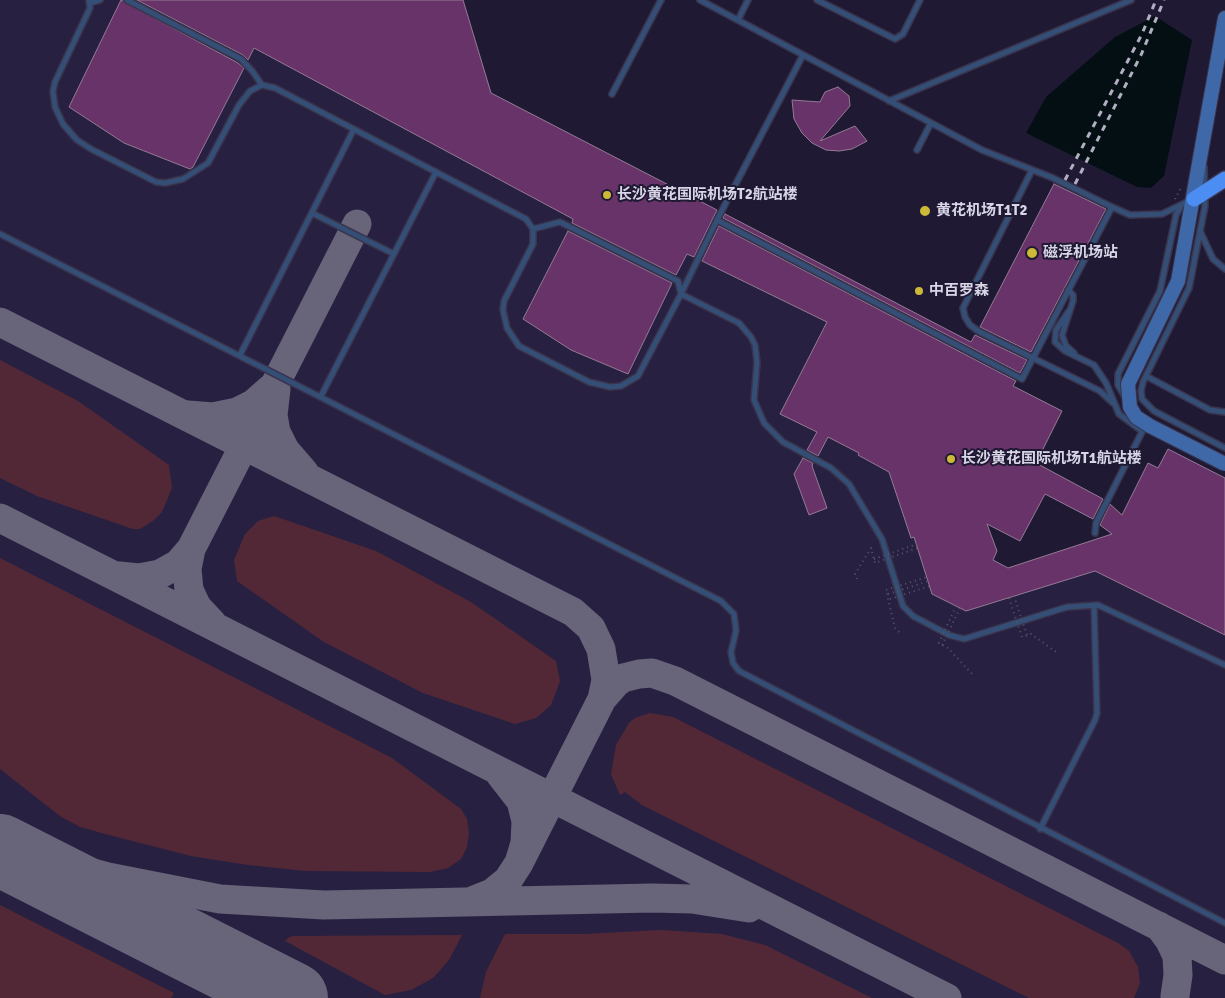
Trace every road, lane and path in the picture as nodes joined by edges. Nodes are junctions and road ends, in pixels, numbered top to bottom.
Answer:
1 (100, 0) edge
2 (127, 0) edge
3 (661, 0) edge
4 (700, 0) edge
5 (748, 0) edge
6 (817, 0) edge
7 (920, 0) edge
8 (1131, 0) edge
9 (89, 1) edge
10 (1225, 18) edge
11 (738, 20) junction
12 (1223, 43) edge
13 (803, 55) junction
14 (262, 85) junction
15 (612, 94) dead end
16 (889, 101) junction
17 (931, 123) junction
18 (354, 129) junction
19 (917, 150) dead end
20 (1032, 170) junction
21 (436, 172) junction
22 (1225, 179) edge
23 (1184, 184) dead end
24 (1194, 199) junction
25 (1171, 205) dead end
26 (1112, 207) junction
27 (312, 213) junction
28 (717, 220) junction
29 (533, 230) junction
30 (1200, 231) junction
31 (0, 234) edge
32 (394, 254) junction
33 (1225, 269) edge
34 (1068, 290) junction
35 (681, 294) junction
36 (240, 355) junction
37 (1157, 355) junction
38 (1033, 358) junction
39 (1146, 376) junction
40 (321, 396) junction
41 (1114, 403) junction
42 (1134, 410) junction
43 (1225, 412) edge
44 (1145, 429) junction
45 (1225, 448) edge
46 (1225, 460) edge
47 (1225, 466) edge
48 (1095, 533) dead end
49 (917, 544) dead end
50 (918, 548) dead end
51 (874, 559) junction
52 (927, 577) dead end
53 (857, 579) dead end
54 (929, 581) dead end
55 (930, 586) dead end
56 (888, 594) junction
57 (1014, 596) dead end
58 (1009, 598) dead end
59 (890, 599) junction
60 (1094, 605) junction
61 (956, 606) dead end
62 (960, 608) dead end
63 (899, 632) dead end
64 (1028, 635) junction
65 (942, 645) junction
66 (1056, 652) dead end
67 (1225, 665) edge
68 (973, 675) dead end
69 (1040, 829) junction
70 (1225, 923) edge

1 - 9 lane
2 - 14 lane
3 - 15 lane
4 - 11 lane
5 - 11 lane
6 - 7 lane
8 - 16 lane
9 - 14 lane
10 - 12 street
11 - 13 lane
12 - 24 street
13 - 16 lane
13 - 28 lane
14 - 18 lane
16 - 17 lane
17 - 19 lane
17 - 20 lane
18 - 21 lane
18 - 27 lane
20 - 26 lane
20 - 38 lane
21 - 29 lane
21 - 32 lane
22 - 24 highway
23 - 25 path
24 - 26 lane
24 - 30 lane
24 - 42 lane
24 - 47 street, bridge
26 - 34 lane
27 - 32 lane
27 - 36 lane
28 - 35 lane
28 - 38 lane
29 - 35 lane
29 - 35 lane
30 - 33 lane
30 - 37 lane
31 - 36 lane
32 - 40 lane
34 - 38 lane
34 - 41 lane
35 - 60 lane
36 - 40 lane
37 - 39 lane
37 - 42 lane
38 - 41 lane
39 - 43 lane
39 - 45 lane
40 - 69 lane
41 - 44 lane
42 - 44 lane
42 - 46 lane
44 - 47 lane
44 - 48 lane
49 - 51 path, bridge
50 - 51 path, bridge
51 - 53 path, bridge
52 - 56 path, bridge
54 - 56 path, bridge
55 - 59 path, bridge
56 - 59 path, bridge
57 - 64 path, bridge
58 - 64 path, bridge
59 - 63 path, bridge
60 - 67 lane
60 - 69 lane
61 - 65 path, bridge
62 - 65 path, bridge
64 - 66 path, bridge
65 - 68 path, bridge
69 - 70 lane

